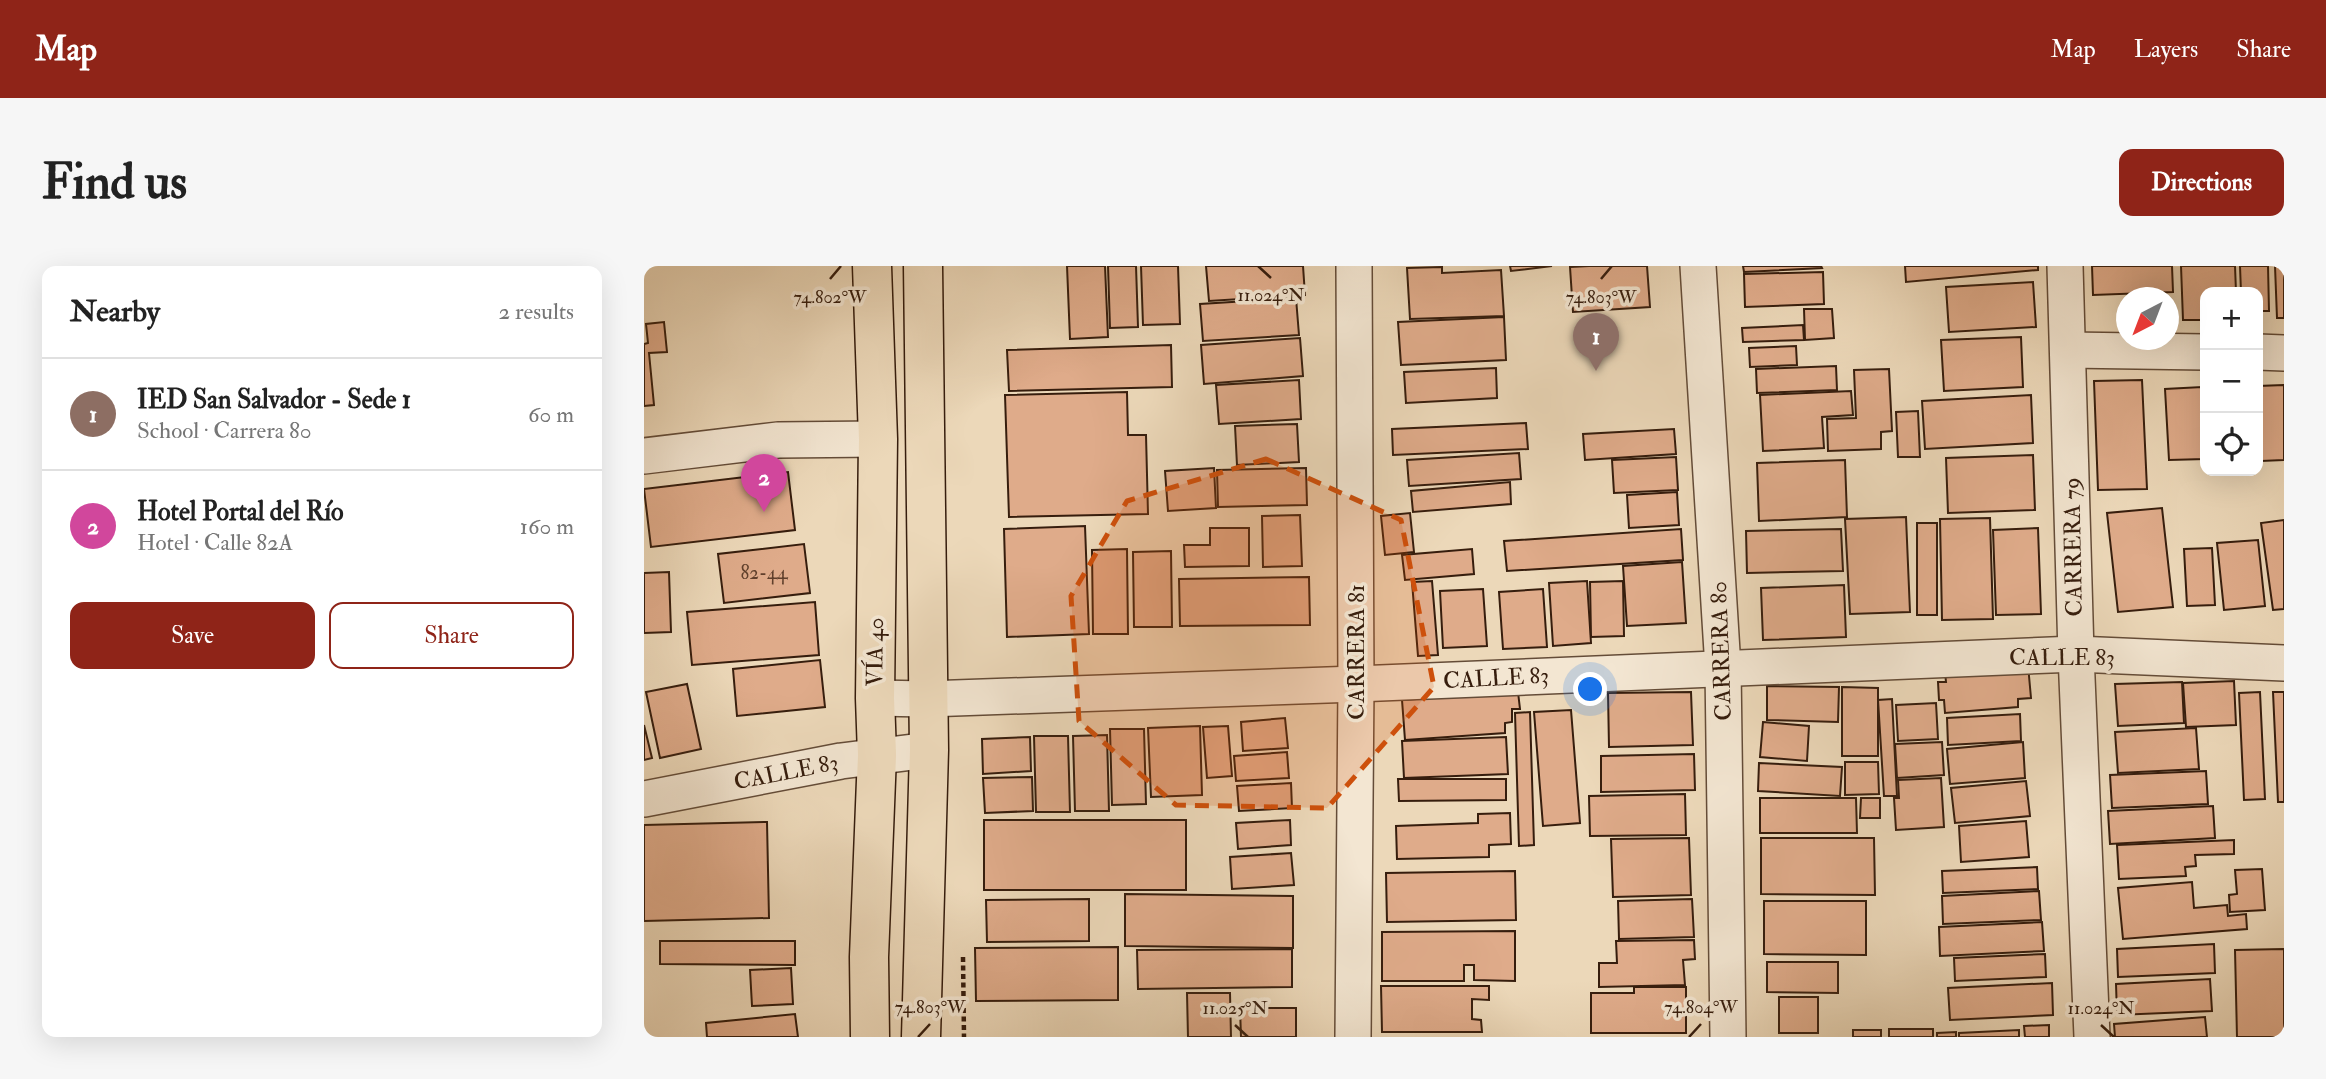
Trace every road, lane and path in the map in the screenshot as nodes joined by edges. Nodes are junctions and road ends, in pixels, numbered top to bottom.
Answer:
1 (872, 266) edge
2 (923, 266) edge
3 (1354, 266) edge
4 (1698, 266) edge
5 (2065, 266) edge
6 (2068, 350) junction
7 (2200, 352) edge
8 (2263, 352) edge
9 (2284, 353) edge
10 (878, 439) junction
11 (644, 456) edge
12 (2076, 654) junction
13 (2284, 663) edge
14 (1723, 668) junction
15 (1356, 684) junction
16 (875, 698) junction
17 (927, 699) junction
18 (929, 750) junction
19 (877, 755) junction
20 (644, 799) edge
21 (870, 1037) edge
22 (921, 1037) edge
23 (1353, 1037) edge
24 (1728, 1037) edge
25 (2092, 1037) edge

1 - 10 highway, VÍA 40
2 - 17 highway
3 - 15 street, CARRERA 81
4 - 14 street, CARRERA 80
5 - 6 street, CARRERA 79
6 - 7 street
6 - 12 street, CARRERA 79
8 - 9 street
10 - 11 street
10 - 16 highway, VÍA 40
12 - 13 street, CALLE 83
12 - 14 street, CALLE 83
12 - 25 street, CARRERA 79
14 - 15 street, CALLE 83
14 - 24 street, CARRERA 80
15 - 17 street, CALLE 83
15 - 23 street, CARRERA 81
16 - 17 street, CALLE 83
16 - 19 highway, VÍA 40
17 - 18 highway
18 - 19 street, CALLE 83
18 - 22 highway
19 - 20 street, CALLE 83
19 - 21 highway, VÍA 40

